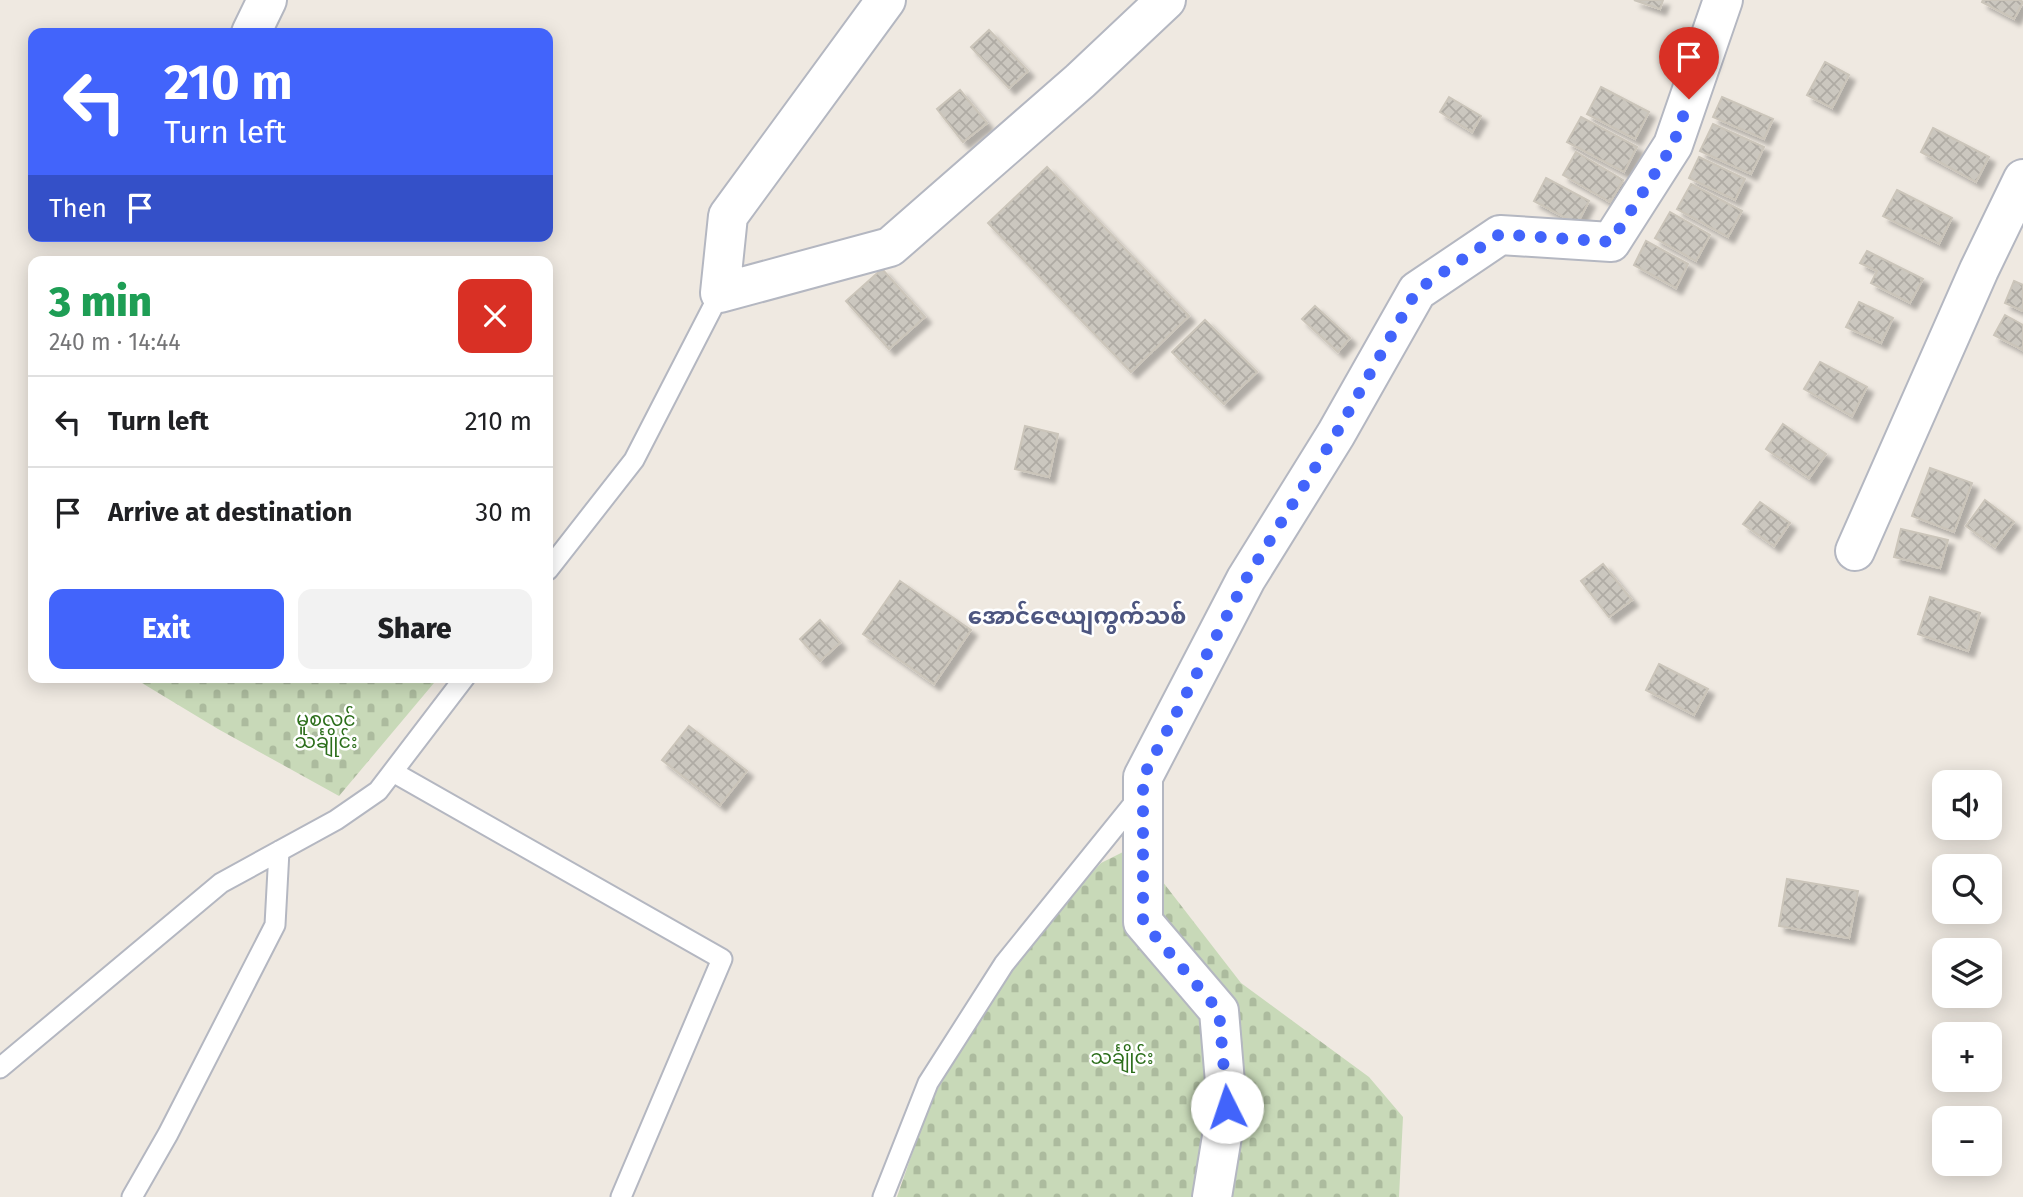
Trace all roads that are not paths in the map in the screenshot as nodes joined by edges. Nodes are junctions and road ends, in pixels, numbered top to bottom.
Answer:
1 (267, 0) edge
2 (886, 0) edge
3 (1166, 0) edge
4 (1718, 3) edge
5 (253, 28) edge
6 (2023, 179) edge
7 (720, 293) junction
8 (1855, 551) dead end
9 (553, 564) edge
10 (461, 683) edge
11 (393, 772) junction
12 (1143, 793) junction
13 (279, 851) junction
14 (0, 1068) edge
15 (132, 1197) edge
16 (621, 1197) edge
17 (883, 1197) edge
18 (1212, 1197) edge

1 - 5 street
2 - 7 street
3 - 7 street
4 - 12 street
6 - 8 street
7 - 9 lane
10 - 11 lane
11 - 13 lane
11 - 16 lane
12 - 17 lane
12 - 18 street
13 - 14 lane
13 - 15 lane

